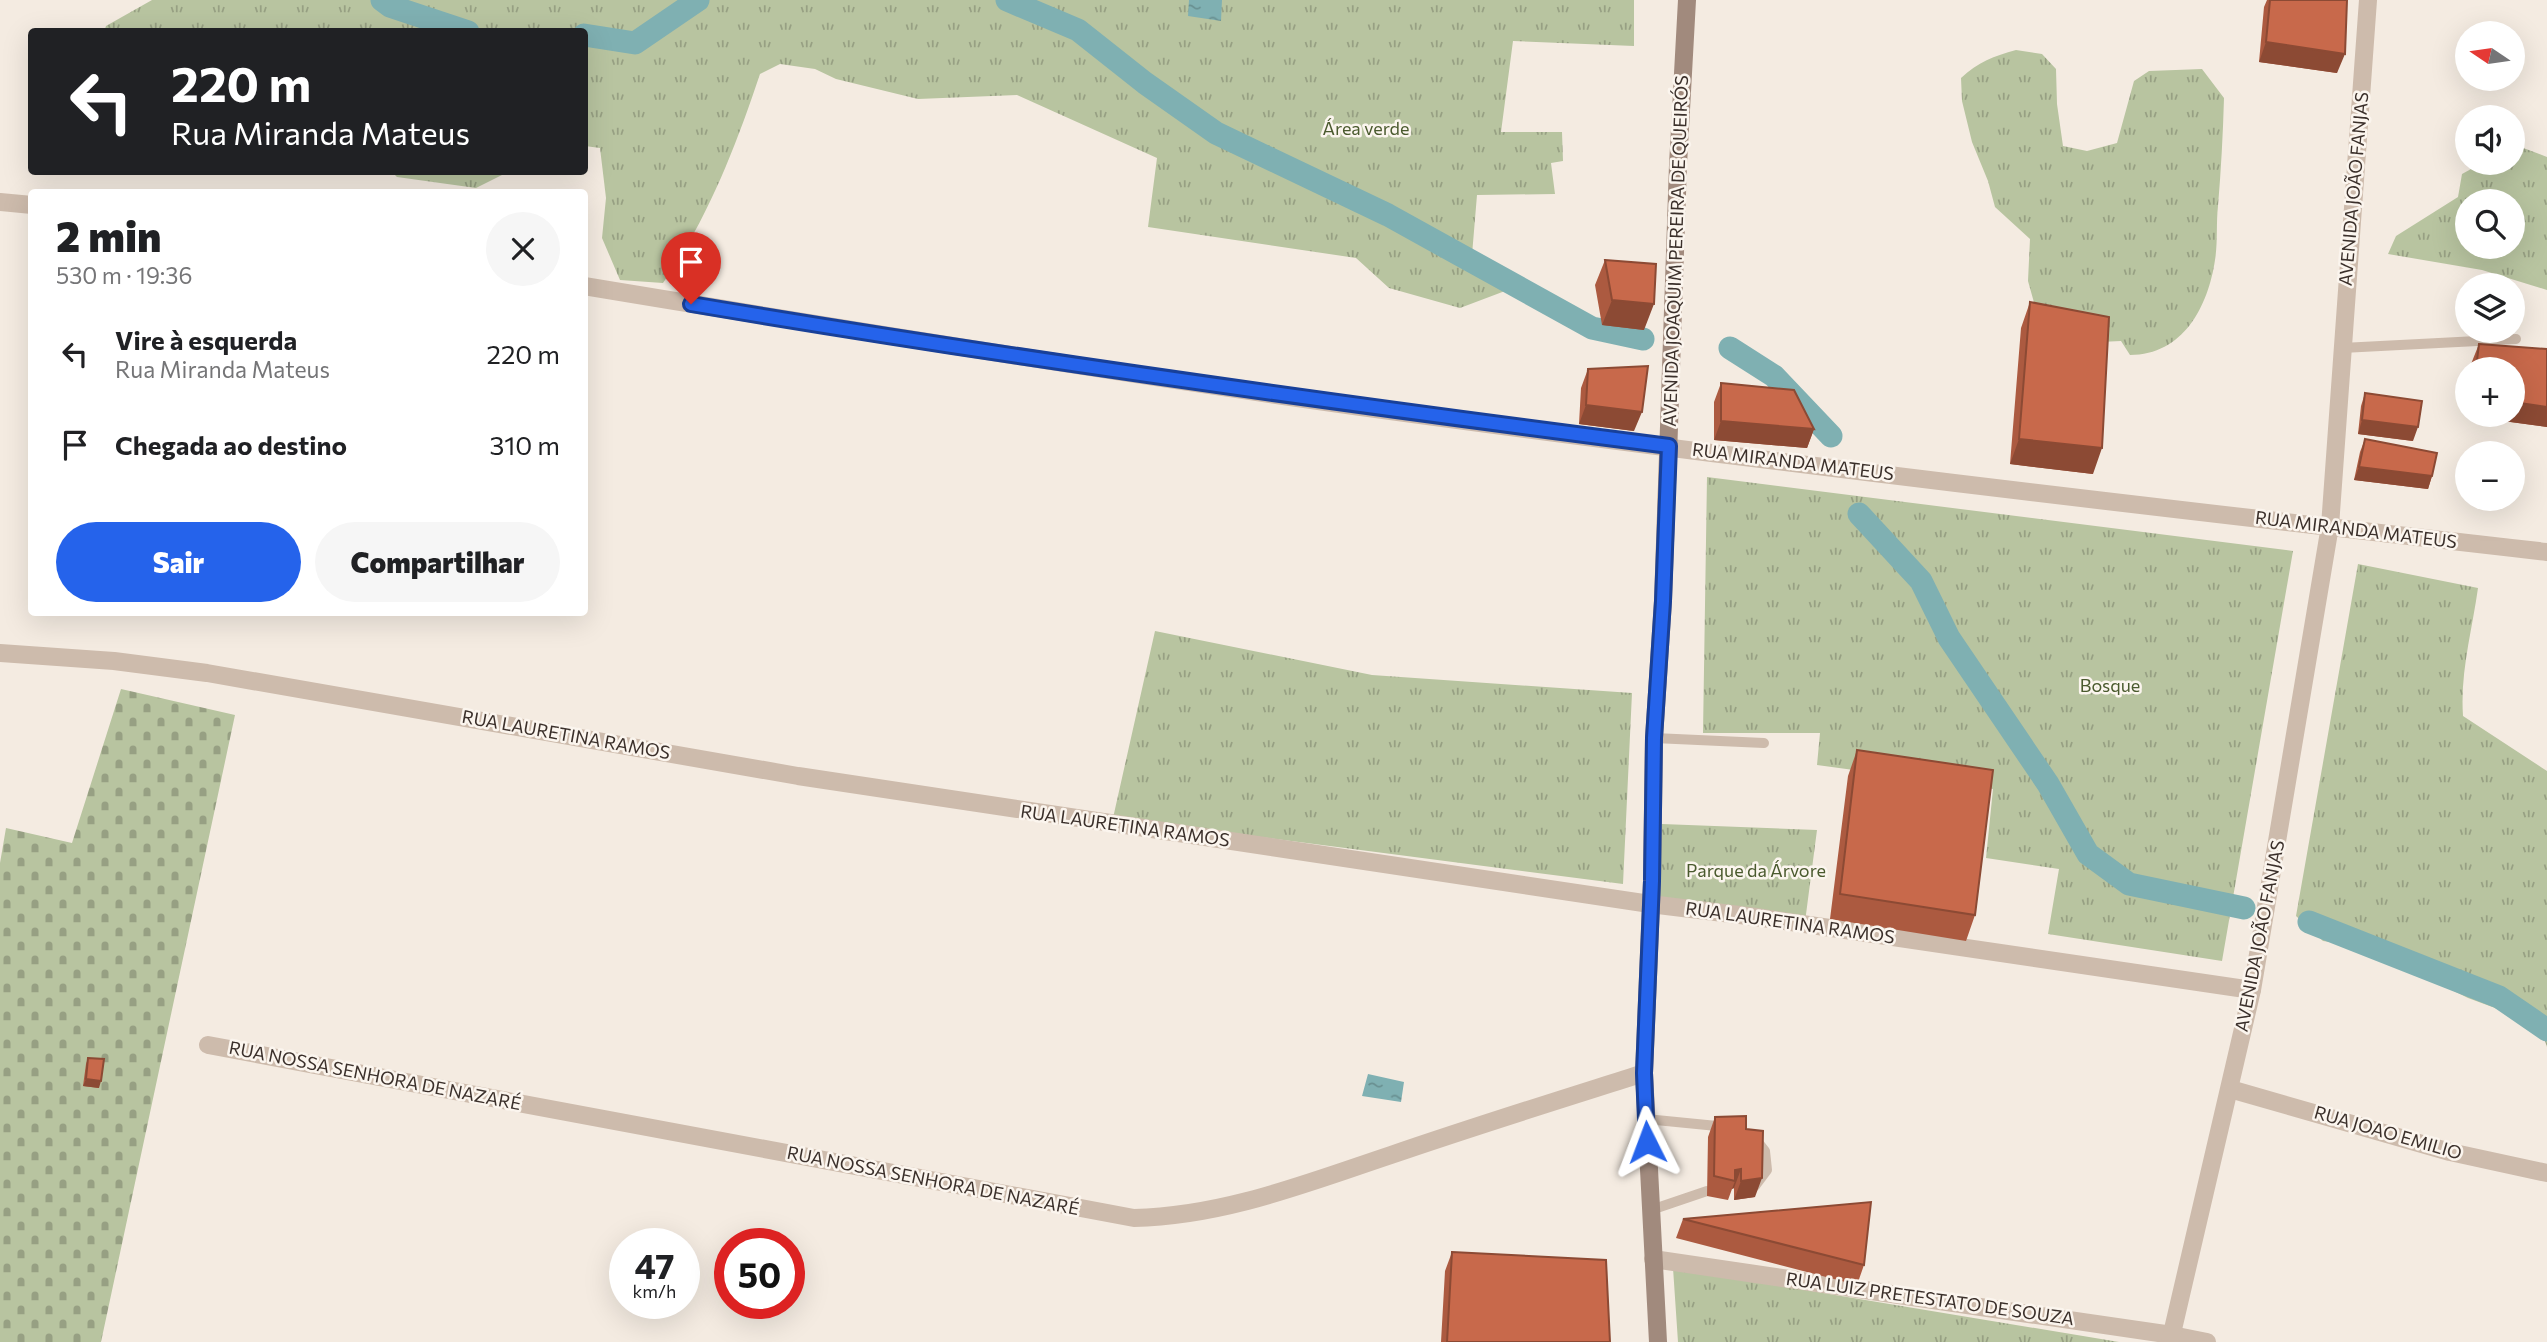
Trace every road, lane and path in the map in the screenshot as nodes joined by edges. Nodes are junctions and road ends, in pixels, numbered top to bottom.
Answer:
1 (1687, 0) edge
2 (2368, 0) edge
3 (0, 202) edge
4 (28, 205) edge
5 (588, 287) edge
6 (2455, 342) edge
7 (2342, 348) junction
8 (1669, 446) junction
9 (2330, 526) junction
10 (2547, 552) edge
11 (0, 653) edge
12 (1654, 738) junction
13 (1764, 743) dead end
14 (1650, 904) junction
15 (2252, 990) junction
16 (208, 1045) dead end
17 (1644, 1073) junction
18 (2230, 1089) junction
19 (1646, 1119) junction
20 (2547, 1172) edge
21 (1755, 1186) edge
22 (1707, 1191) dead end
23 (1651, 1210) junction
24 (1653, 1259) junction
25 (2171, 1338) edge
26 (1658, 1342) edge
27 (2207, 1342) edge

1 - 8 main road, AVENIDA JOAQUIM PEREIRA DE QUEIRÓS
2 - 7 street, AVENIDA JOÃO FANJAS
3 - 4 street
5 - 8 street, RUA MIRANDA MATEUS
6 - 7 lane
7 - 9 street, AVENIDA JOÃO FANJAS
8 - 9 street, RUA MIRANDA MATEUS
8 - 12 main road, AVENIDA JOAQUIM PEREIRA DE QUEIRÓS
9 - 10 street, RUA MIRANDA MATEUS
9 - 15 street, AVENIDA JOÃO FANJAS
11 - 14 street, RUA LAURETINA RAMOS
12 - 13 lane
12 - 14 main road, AVENIDA JOAQUIM PEREIRA DE QUEIRÓS
14 - 15 street, RUA LAURETINA RAMOS
14 - 17 main road, AVENIDA JOAQUIM PEREIRA DE QUEIRÓS
15 - 18 street, AVENIDA JOÃO FANJAS
16 - 17 street, RUA NOSSA SENHORA DE NAZARÉ
17 - 19 main road, AVENIDA JOAQUIM PEREIRA DE QUEIRÓS
18 - 20 street, RUA JOAO EMILIO
18 - 25 street, AVENIDA JOÃO FANJAS
19 - 21 lane
19 - 23 main road, AVENIDA JOAQUIM PEREIRA DE QUEIRÓS
22 - 23 lane
23 - 24 main road, AVENIDA JOAQUIM PEREIRA DE QUEIRÓS
24 - 25 street, RUA LUIZ PRETESTATO DE SOUZA
24 - 26 main road, AVENIDA JOAQUIM PEREIRA DE QUEIRÓS
25 - 27 street, RUA LUIZ PRETESTATO DE SOUZA

